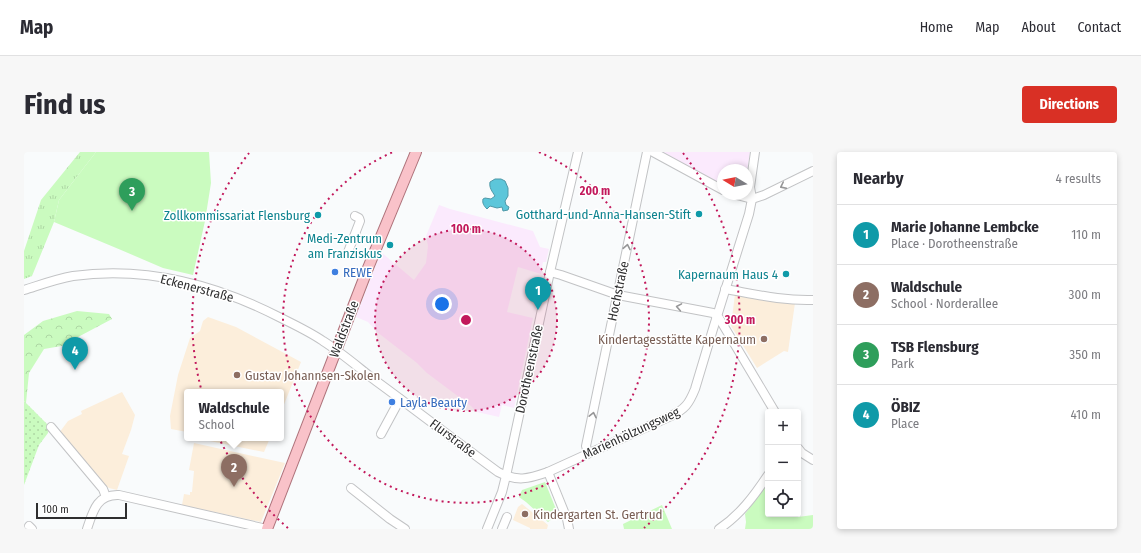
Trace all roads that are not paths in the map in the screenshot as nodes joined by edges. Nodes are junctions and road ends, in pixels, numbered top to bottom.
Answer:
1 (416, 152) edge
2 (578, 152) edge
3 (647, 152) edge
4 (653, 152) edge
5 (755, 154) edge
6 (753, 167) edge
7 (813, 171) edge
8 (717, 187) edge
9 (753, 199) edge
10 (752, 200) edge
11 (355, 216) dead end
12 (348, 252) dead end
13 (550, 272) junction
14 (725, 289) junction
15 (24, 290) edge
16 (618, 294) junction
17 (813, 300) edge
18 (717, 316) junction
19 (336, 350) junction
20 (400, 399) junction
21 (773, 409) edge
22 (51, 427) dead end
23 (381, 434) dead end
24 (801, 452) edge
25 (588, 453) junction
26 (813, 460) edge
27 (548, 472) junction
28 (506, 476) junction
29 (765, 480) edge
30 (351, 488) dead end
31 (106, 497) junction
32 (507, 517) dead end
33 (87, 529) edge
34 (267, 529) edge
35 (405, 529) edge
36 (487, 529) edge
37 (502, 529) edge
38 (570, 529) edge
39 (719, 529) edge

1 - 19 main road, Waldstraße
2 - 13 street, Dorotheenstraße
16 -> 3 street, Hochstraße
4 - 8 street
5 - 6 street, Marienhölzungsweg
7 -> 9 street
10 - 14 street, Marienhölzungsweg
11 - 12 street
13 - 16 street
13 - 28 street, Dorotheenstraße
14 - 17 street
14 - 18 street, Marienhölzungsweg
15 - 19 street, Eckenerstraße
18 -> 16 street
25 -> 16 street, Hochstraße
18 - 21 street
18 - 25 street, Marienhölzungsweg
19 - 20 street, Flurstraße
19 - 34 main road, Waldstraße
20 - 23 street
20 - 28 street, Flurstraße
22 - 31 street
24 - 26 street
25 - 27 street, Marienhölzungsweg
27 - 28 street, Marienhölzungsweg
27 - 38 street
28 - 36 street, Dorotheenstraße
29 - 39 street
30 - 35 street
31 - 33 street
31 - 34 street
32 - 37 street

